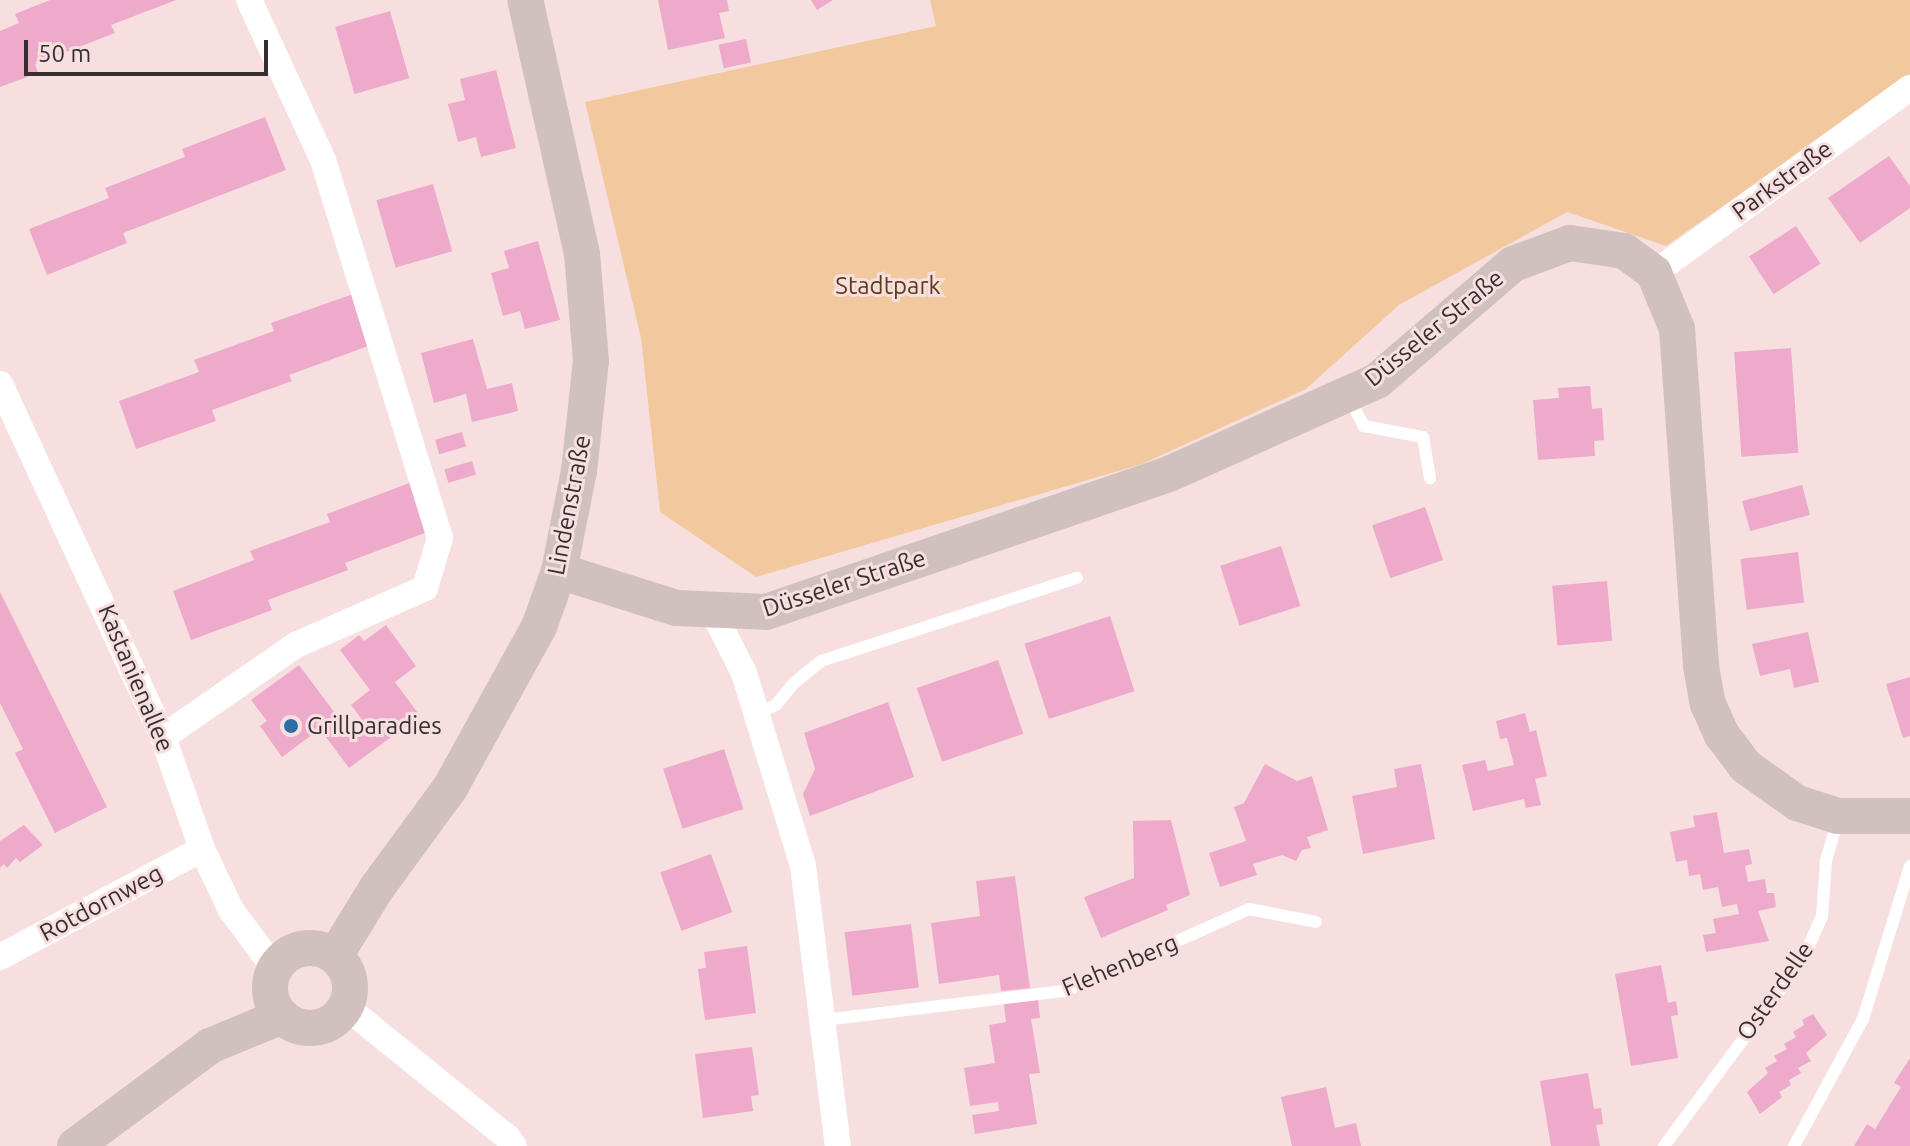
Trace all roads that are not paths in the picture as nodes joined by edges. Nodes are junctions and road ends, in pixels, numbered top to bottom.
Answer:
1 (249, 0) edge
2 (525, 0) edge
3 (1910, 88) edge
4 (1654, 273) junction
5 (0, 384) edge
6 (1348, 394) junction
7 (1430, 478) dead end
8 (559, 571) junction
9 (1077, 578) dead end
10 (713, 612) junction
11 (758, 713) junction
12 (163, 737) junction
13 (1838, 816) junction
14 (1910, 816) edge
15 (202, 849) junction
16 (1910, 866) edge
17 (1316, 922) dead end
18 (335, 956) junction
19 (0, 957) edge
20 (275, 969) junction
21 (346, 1007) junction
22 (282, 1016) junction
23 (824, 1020) junction
24 (75, 1146) edge
25 (514, 1146) edge
26 (838, 1146) edge
27 (1664, 1146) edge
28 (1794, 1146) edge

1 - 12 street
2 - 8 main road, Lindenstraße
3 - 4 street, Parkstraße
4 - 6 main road, Düsseler Straße
4 - 13 main road
5 - 12 street, Kastanienallee
6 - 7 lane
6 - 10 main road, Düsseler Straße
8 - 10 main road, Düsseler Straße
8 - 18 main road, Lindenstraße
9 - 11 lane
10 - 11 street
11 - 23 street
12 - 15 street, Kastanienallee
13 - 14 main road
13 - 27 lane, Osterdelle
15 - 19 street, Rotdornweg
15 - 20 street, Kastanienallee
16 - 28 lane
17 - 23 lane, Flehenberg
18 - 20 main road
18 - 21 main road
20 - 22 main road
21 - 22 main road
21 - 25 street
22 - 24 main road
23 - 26 street

